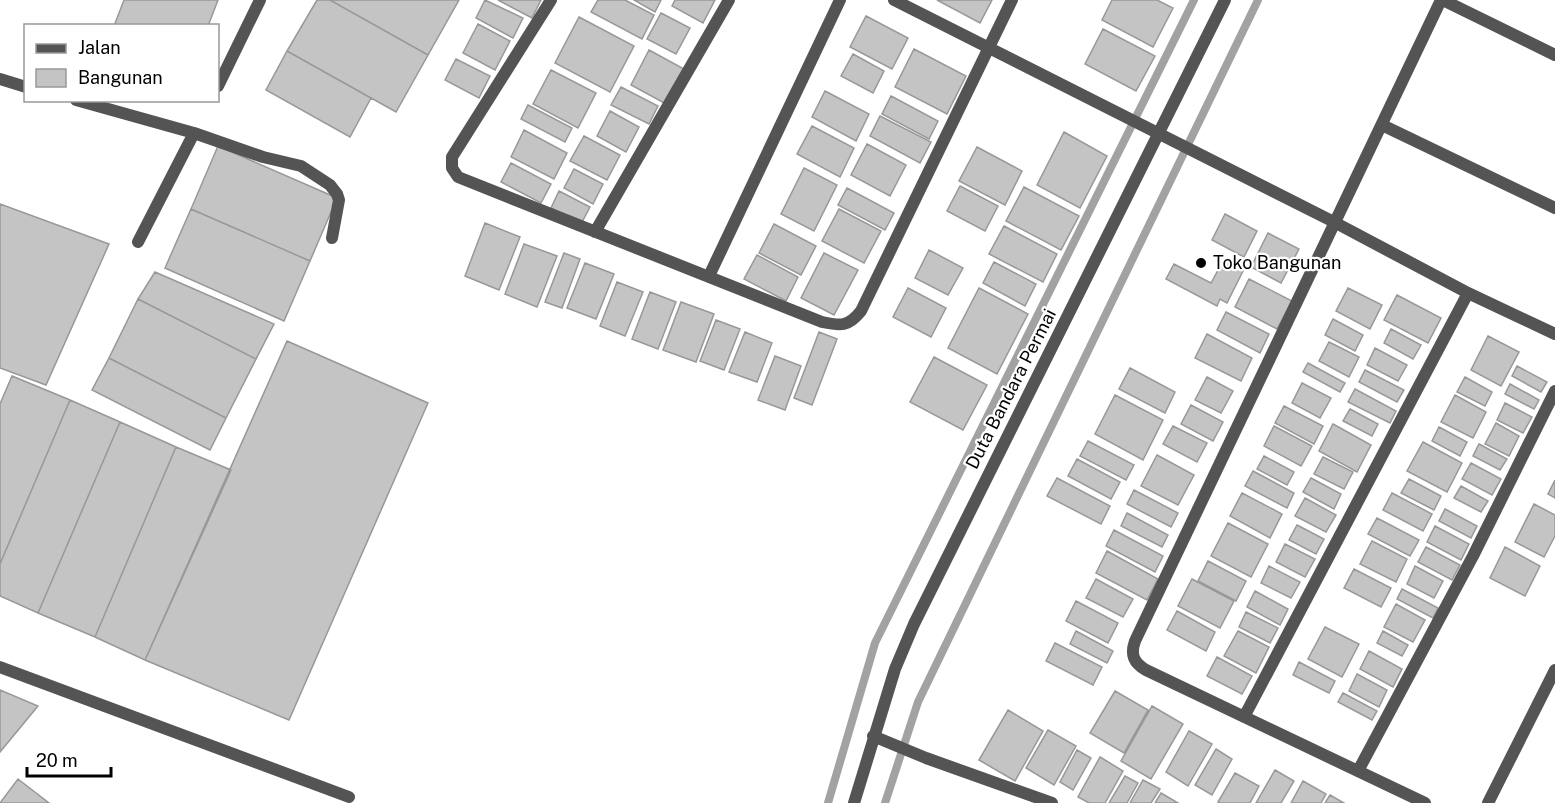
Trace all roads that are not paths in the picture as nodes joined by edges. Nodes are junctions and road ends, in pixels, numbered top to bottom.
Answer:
1 (260, 0) edge
2 (550, 0) edge
3 (729, 0) edge
4 (840, 0) edge
5 (894, 0) edge
6 (1012, 0) edge
7 (1225, 0) edge
8 (1442, 0) edge
9 (988, 49) junction
10 (1555, 54) edge
11 (0, 80) edge
12 (219, 84) edge
13 (24, 86) edge
14 (83, 102) edge
15 (1382, 125) junction
16 (194, 133) junction
17 (1158, 134) junction
18 (1555, 208) edge
19 (1334, 222) junction
20 (595, 232) junction
21 (332, 238) dead end
22 (138, 242) dead end
23 (709, 276) junction
24 (1468, 293) junction
25 (1555, 334) edge
26 (1555, 391) edge
27 (0, 667) edge
28 (1555, 670) edge
29 (1244, 717) junction
30 (873, 736) junction
31 (1358, 771) junction
32 (349, 797) dead end
33 (854, 803) edge
34 (1052, 803) edge
35 (1425, 803) edge
36 (1488, 803) edge

1 - 12 street
2 - 20 street
3 - 20 street
4 - 23 street
5 - 9 street
6 - 9 street
7 - 17 street, Duta Bandara Permai
8 - 10 street
8 - 15 street
9 - 17 street
9 - 23 street
11 - 13 street
14 - 16 street
15 - 18 street
15 - 19 street
16 - 21 street
16 - 22 street
17 - 19 street
17 - 30 street, Duta Bandara Permai
19 - 24 street
19 - 29 street
20 - 23 street
24 - 25 street
24 - 29 street
26 - 31 street
27 - 32 street
28 - 36 street
29 - 31 street
30 - 33 street, Duta Bandara Permai
30 - 34 street
31 - 35 street

